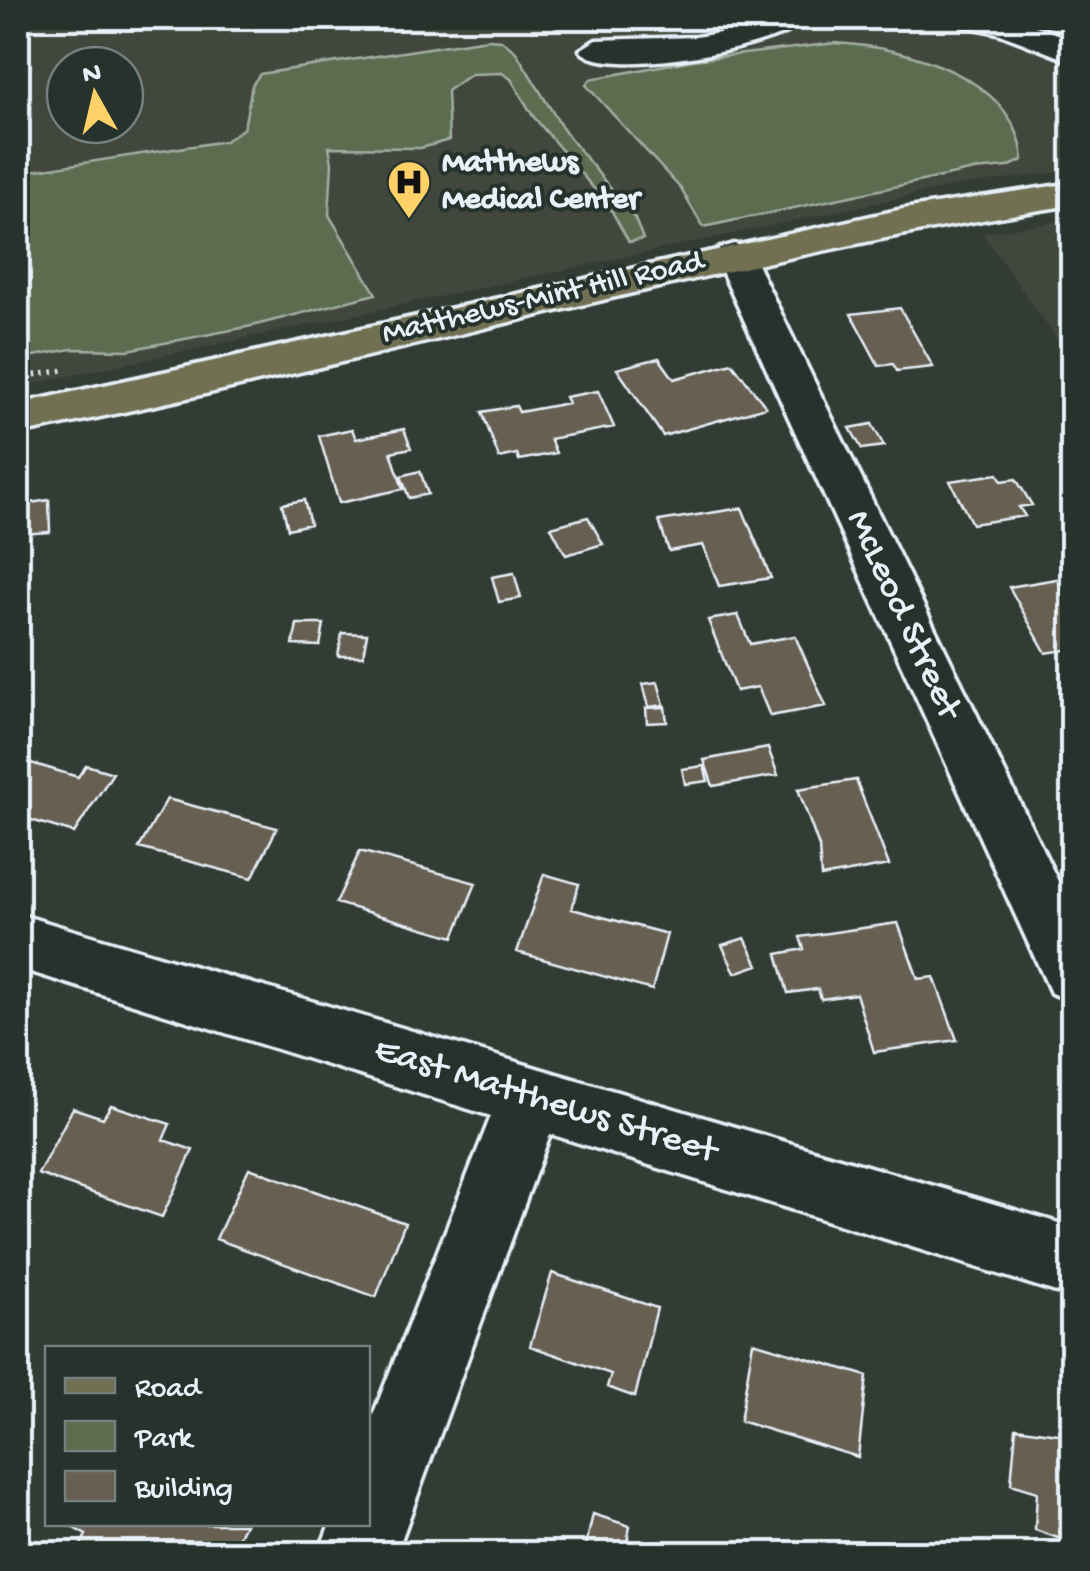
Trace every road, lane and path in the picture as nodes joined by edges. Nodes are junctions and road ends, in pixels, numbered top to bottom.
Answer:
1 (791, 18) edge
2 (973, 18) edge
3 (596, 50) dead end
4 (1072, 52) edge
5 (1072, 194) edge
6 (734, 256) junction
7 (18, 419) edge
8 (18, 941) edge
9 (1072, 973) edge
10 (530, 1099) junction
11 (1072, 1262) edge
12 (370, 1520) edge
13 (368, 1526) edge
14 (357, 1554) edge

1 - 3 street
2 - 4 street
5 - 6 main road, Matthews-Mint Hill Road
6 - 7 main road, Matthews-Mint Hill Road
6 - 9 street, McLeod Street
8 - 10 street, East Matthews Street
10 - 11 street, East Matthews Street
10 - 12 street
13 - 14 street

